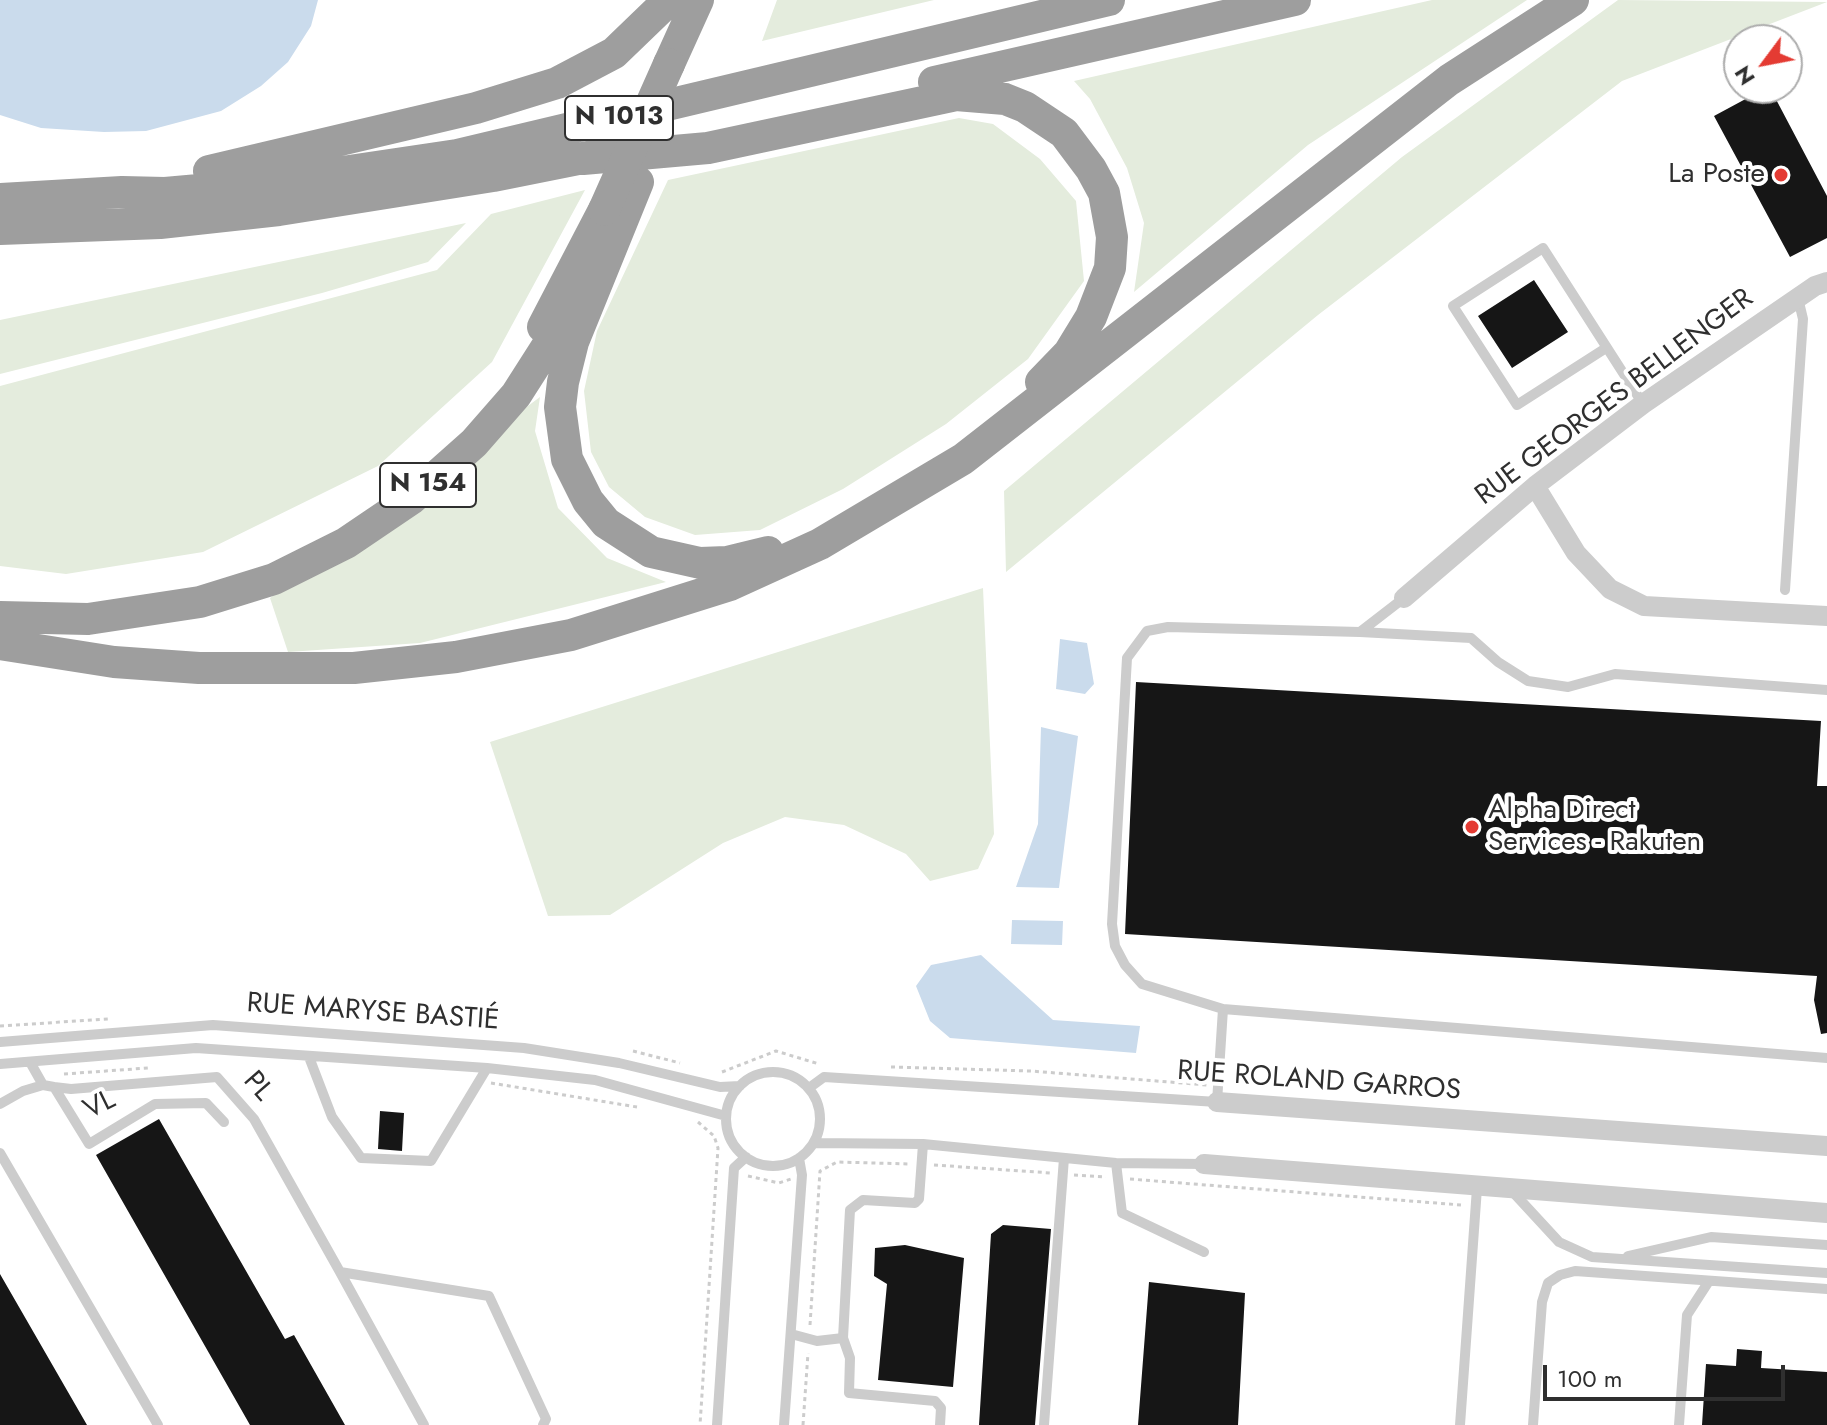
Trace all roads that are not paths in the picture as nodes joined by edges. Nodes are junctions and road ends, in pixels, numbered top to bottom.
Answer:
1 (669, 0) edge
2 (698, 0) edge
3 (717, 0) edge
4 (1109, 0) edge
5 (1295, 0) edge
6 (1573, 0) edge
7 (680, 63) junction
8 (583, 159) junction
9 (638, 182) junction
10 (122, 192) junction
11 (0, 199) edge
12 (0, 229) edge
13 (1827, 282) edge
14 (1798, 298) junction
15 (1606, 348) junction
16 (1643, 404) junction
17 (1535, 486) junction
18 (1785, 590) dead end
19 (1404, 598) joint
20 (0, 604) edge
21 (1827, 608) edge
22 (1827, 616) edge
23 (0, 617) edge
24 (1360, 632) junction
25 (0, 644) edge
26 (1827, 690) edge
27 (1223, 1009) junction
28 (0, 1042) edge
29 (309, 1057) junction
30 (1827, 1058) edge
31 (30, 1062) junction
32 (0, 1064) edge
33 (487, 1068) junction
34 (48, 1086) junction
35 (740, 1086) junction
36 (809, 1088) junction
37 (1218, 1094) junction
38 (0, 1104) edge
39 (726, 1116) junction
40 (224, 1122) dead end
41 (814, 1143) junction
42 (923, 1144) junction
43 (1827, 1146) edge
44 (0, 1153) edge
45 (746, 1157) junction
46 (799, 1158) junction
47 (1064, 1158) junction
48 (1116, 1163) junction
49 (1204, 1164) joint
50 (1510, 1189) junction
51 (1476, 1197) junction
52 (1827, 1213) edge
53 (1827, 1245) edge
54 (1204, 1252) dead end
55 (1615, 1259) junction
56 (340, 1272) junction
57 (1827, 1273) edge
58 (1709, 1281) junction
59 (1827, 1289) edge
60 (791, 1334) junction
61 (843, 1338) junction
62 (158, 1425) edge
63 (424, 1425) edge
64 (543, 1425) edge
65 (717, 1425) edge
66 (784, 1425) edge
67 (940, 1425) edge
68 (1044, 1425) edge
69 (1460, 1425) edge
70 (1533, 1425) edge
71 (1679, 1425) edge

1 - 10 highway
2 - 7 highway, N 154
3 - 7 highway, N 154
4 - 10 highway, N 1013
5 - 8 highway, N 1013
6 - 25 highway
7 - 9 highway, N 154
7 - 20 highway, N 154, bridge
8 - 9 highway
8 - 12 highway, N 1013
9 - 23 highway, N 154
10 - 11 highway, N 1013
13 - 14 street, RUE GEORGES BELLENGER
14 - 16 street, RUE GEORGES BELLENGER
14 - 18 lane
15 - 15 lane
15 - 16 lane
16 - 17 street, RUE GEORGES BELLENGER
17 - 19 street, RUE GEORGES BELLENGER
17 - 22 street
19 - 24 lane
21 - 22 lane
24 - 26 lane
24 - 27 lane
27 - 30 lane
27 - 37 lane
28 - 35 lane, RUE MARYSE BASTIÉ
29 - 31 lane, RUE MARYSE BASTIÉ
29 - 33 lane, RUE MARYSE BASTIÉ
29 - 33 lane
31 - 32 lane, RUE MARYSE BASTIÉ
31 - 34 lane, VL
33 - 39 lane, RUE MARYSE BASTIÉ
34 - 38 lane
34 - 40 lane, VL
34 - 56 lane, PL
35 - 36 lane
35 - 39 lane
36 - 37 lane, RUE ROLAND GARROS
36 - 41 lane
37 - 43 street, RUE ROLAND GARROS
39 - 45 lane
41 - 42 lane
41 - 46 lane
42 - 47 lane
42 - 61 lane
44 - 62 lane
45 - 46 lane
45 - 65 lane
46 - 60 lane
47 - 48 lane
47 - 68 lane
48 - 49 lane
48 - 54 lane
49 - 51 street
50 - 51 street
50 - 52 street
50 - 55 lane
51 - 69 lane
53 - 55 lane
55 - 57 lane
56 - 63 lane, PL
56 - 64 lane
58 - 59 lane
58 - 70 lane
58 - 71 lane
60 - 61 lane
60 - 66 lane
61 - 67 lane

